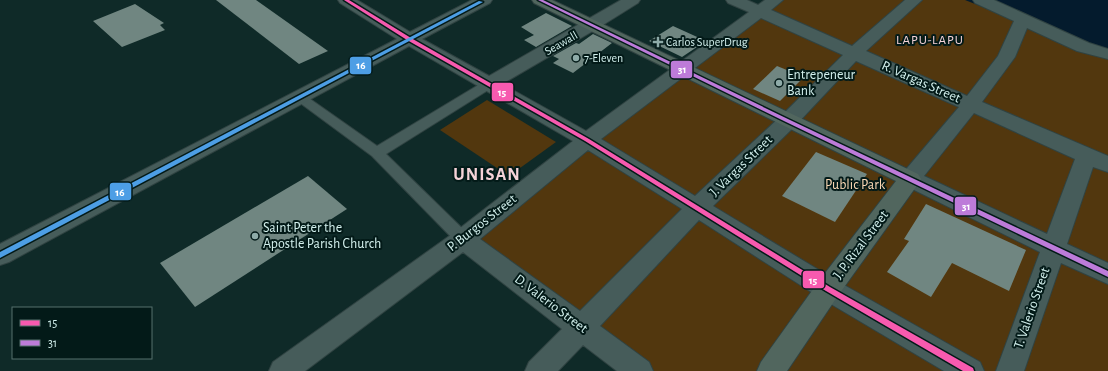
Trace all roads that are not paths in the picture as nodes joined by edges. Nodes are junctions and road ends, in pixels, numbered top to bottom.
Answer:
1 (346, 0) edge
2 (484, 0) edge
3 (540, 0) edge
4 (632, 0) edge
5 (734, 0) edge
6 (914, 0) edge
7 (981, 0) edge
8 (767, 6) edge
9 (1023, 18) junction
10 (592, 25) junction
11 (409, 39) junction
12 (855, 52) junction
13 (1108, 54) edge
14 (683, 70) junction
15 (489, 84) junction
16 (298, 97) junction
17 (971, 104) junction
18 (788, 121) junction
19 (587, 140) junction
20 (378, 153) junction
21 (1098, 160) edge
22 (910, 179) junction
23 (698, 207) junction
24 (463, 239) junction
25 (1053, 248) junction
26 (0, 255) edge
27 (1108, 274) edge
28 (828, 289) junction
29 (582, 327) junction
30 (283, 371) edge
31 (539, 371) edge
32 (639, 371) edge
33 (771, 371) edge
34 (970, 371) edge
35 (1010, 371) edge

1 - 11 street
2 - 11 street
3 - 10 main road
4 - 10 street, Seawall
5 - 8 street, R. Vargas Street
6 - 12 street, J. Vargas Street
7 - 9 street
8 - 12 street, R. Vargas Street
8 - 14 street, P. Burgos Street
9 - 13 street
9 - 17 street
10 - 14 main road
10 - 15 street, Seawall
11 - 15 street
11 - 16 street
12 - 17 street, R. Vargas Street
12 - 18 street, J. Vargas Street
14 - 18 main road
14 - 19 street, P. Burgos Street
15 - 19 street
15 - 20 lane
16 - 20 lane
16 - 26 street
17 - 21 street, R. Vargas Street
17 - 22 street
18 - 22 main road
18 - 23 street, J. Vargas Street
19 - 23 street
19 - 24 street, P. Burgos Street
20 - 24 lane
21 - 25 street, T. Valerio Street
22 - 25 street
22 - 28 main road, J. P. Rizal Street
23 - 28 street
23 - 29 street, J. Vargas Street
24 - 29 street, D. Valerio Street
24 - 30 street, P. Burgos Street
25 - 27 street
25 - 35 street, T. Valerio Street
28 - 33 main road, J. P. Rizal Street
28 - 34 street
29 - 31 street, J. Vargas Street
29 - 32 street, D. Valerio Street

